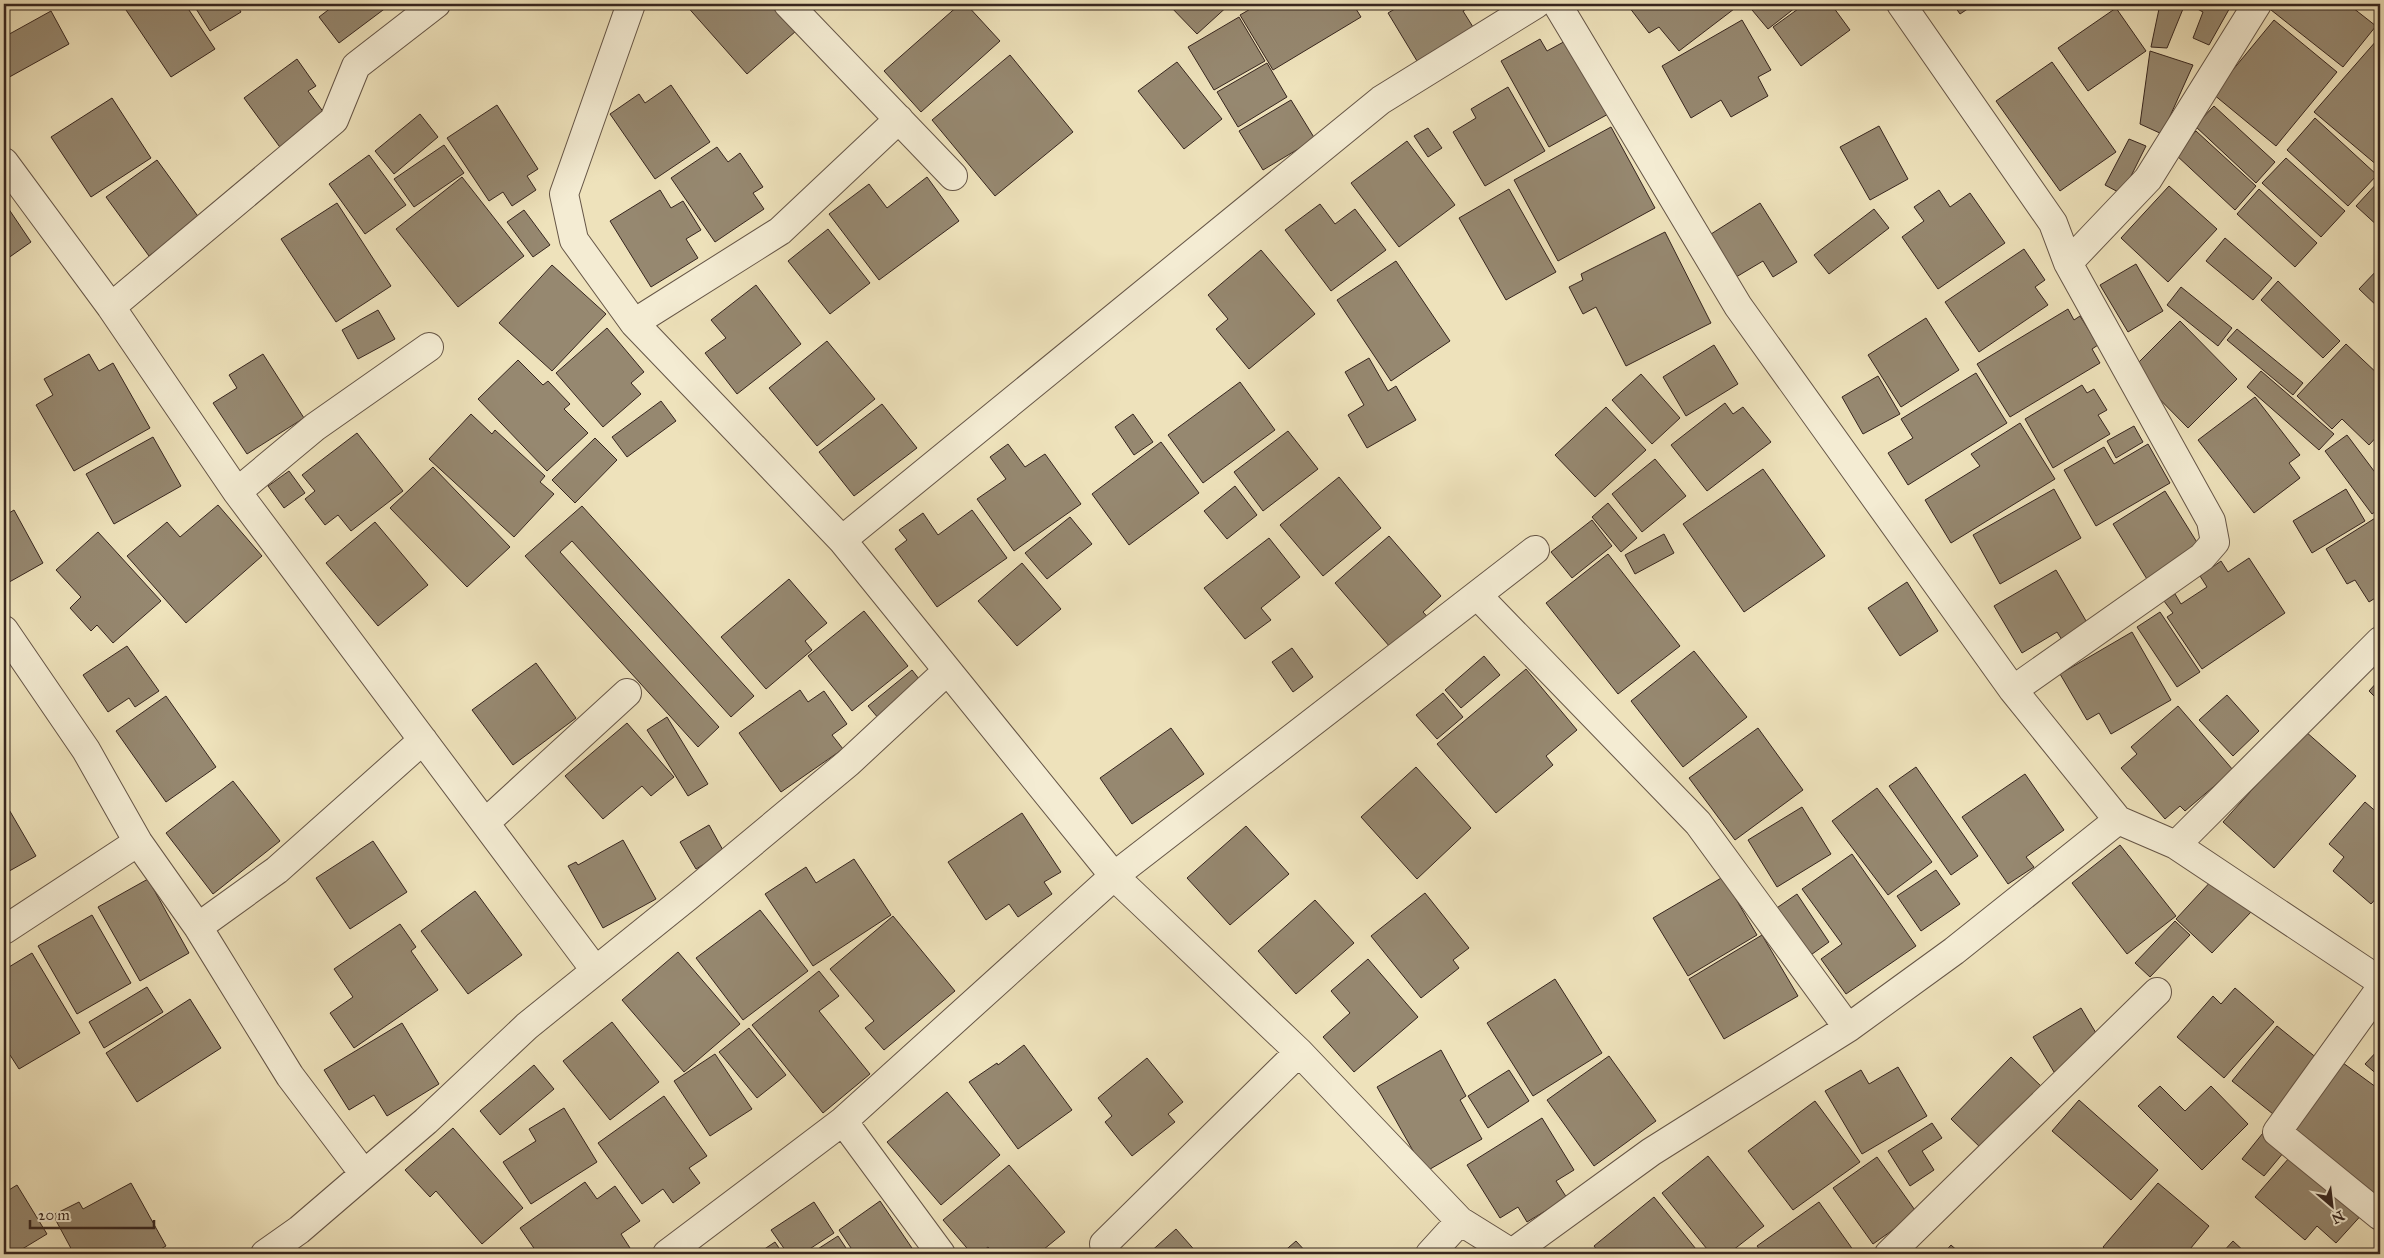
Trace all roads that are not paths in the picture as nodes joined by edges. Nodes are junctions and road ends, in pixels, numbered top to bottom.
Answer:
1 (436, 4) edge
2 (632, 4) edge
3 (788, 4) edge
4 (1536, 4) edge
5 (1557, 4) edge
6 (1901, 4) edge
7 (2257, 4) edge
8 (899, 119) junction
9 (4, 162) edge
10 (953, 176) dead end
11 (2068, 263) junction
12 (111, 306) junction
13 (634, 323) junction
14 (429, 347) dead end
15 (237, 492) junction
16 (842, 540) junction
17 (1535, 550) dead end
18 (1477, 595) junction
19 (4, 630) edge
20 (2380, 641) edge
21 (947, 671) junction
22 (2013, 690) junction
23 (627, 693) dead end
24 (423, 740) junction
25 (2118, 820) junction
26 (485, 823) junction
27 (138, 842) junction
28 (2176, 845) junction
29 (1114, 876) junction
30 (198, 927) junction
31 (4, 930) edge
32 (595, 970) junction
33 (2380, 981) edge
34 (2380, 989) edge
35 (2157, 992) dead end
36 (1848, 1028) junction
37 (1299, 1052) junction
38 (844, 1121) junction
39 (364, 1174) junction
40 (2380, 1216) edge
41 (1460, 1221) junction
42 (1104, 1244) dead end
43 (1513, 1253) edge
44 (266, 1254) edge
45 (667, 1254) edge
46 (941, 1254) edge
47 (1430, 1254) edge
48 (1889, 1254) edge

1 - 12 street
2 - 13 street
3 - 8 street
4 - 16 street
5 - 22 street
6 - 11 street
7 - 11 street
8 - 10 street
8 - 13 street
9 - 12 street
11 - 22 street
12 - 15 street
13 - 16 street
14 - 15 street
15 - 24 street
16 - 21 street
17 - 18 street
18 - 29 street
18 - 36 street
19 - 27 street
20 - 28 street
21 - 29 street
21 - 32 street
22 - 25 street
23 - 26 street
24 - 26 street
24 - 30 street
25 - 28 street
25 - 36 street
26 - 32 street
27 - 30 street
27 - 31 street
28 - 33 street
29 - 37 street
29 - 38 street
30 - 39 street
32 - 39 street
34 - 40 street
35 - 48 street
36 - 43 street
37 - 41 street
37 - 42 street
38 - 45 street
38 - 46 street
39 - 44 street
41 - 43 street
41 - 47 street

